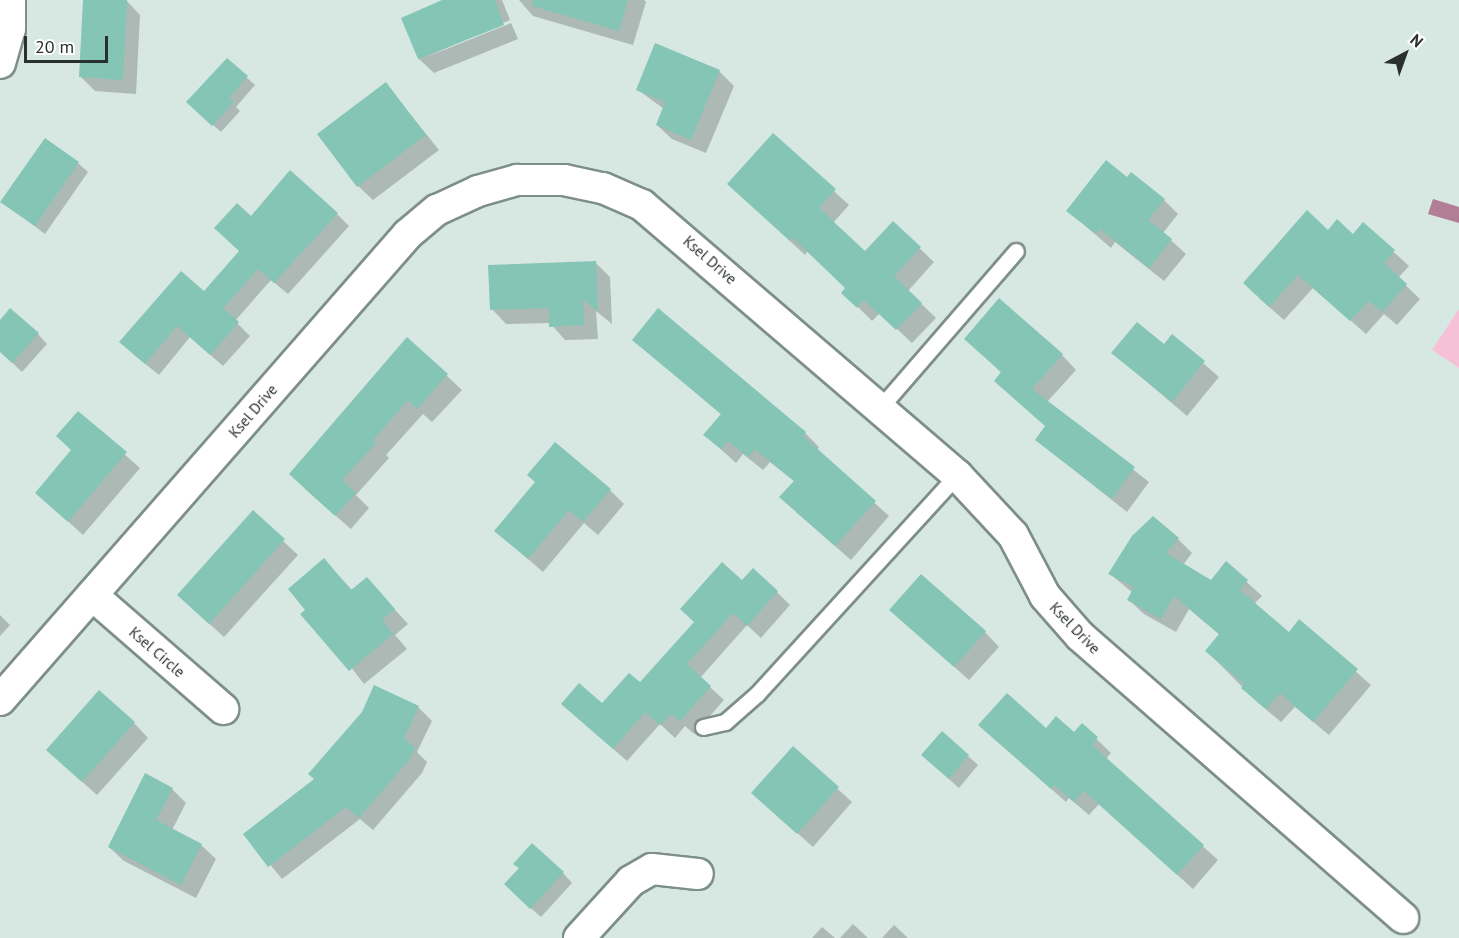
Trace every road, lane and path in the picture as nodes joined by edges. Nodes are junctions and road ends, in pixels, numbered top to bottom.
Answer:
1 (10, 0) edge
2 (0, 63) edge
3 (1016, 250) dead end
4 (879, 409) junction
5 (957, 475) junction
6 (92, 594) junction
7 (0, 700) edge
8 (223, 709) dead end
9 (703, 726) dead end
10 (698, 874) dead end
11 (1403, 918) dead end
12 (579, 938) edge

1 - 2 street
3 - 4 lane
4 - 5 street, Ksel Drive
4 - 6 street, Ksel Drive
5 - 9 lane
5 - 11 street, Ksel Drive
6 - 7 street, Ksel Drive
6 - 8 street, Ksel Circle
10 - 12 street

